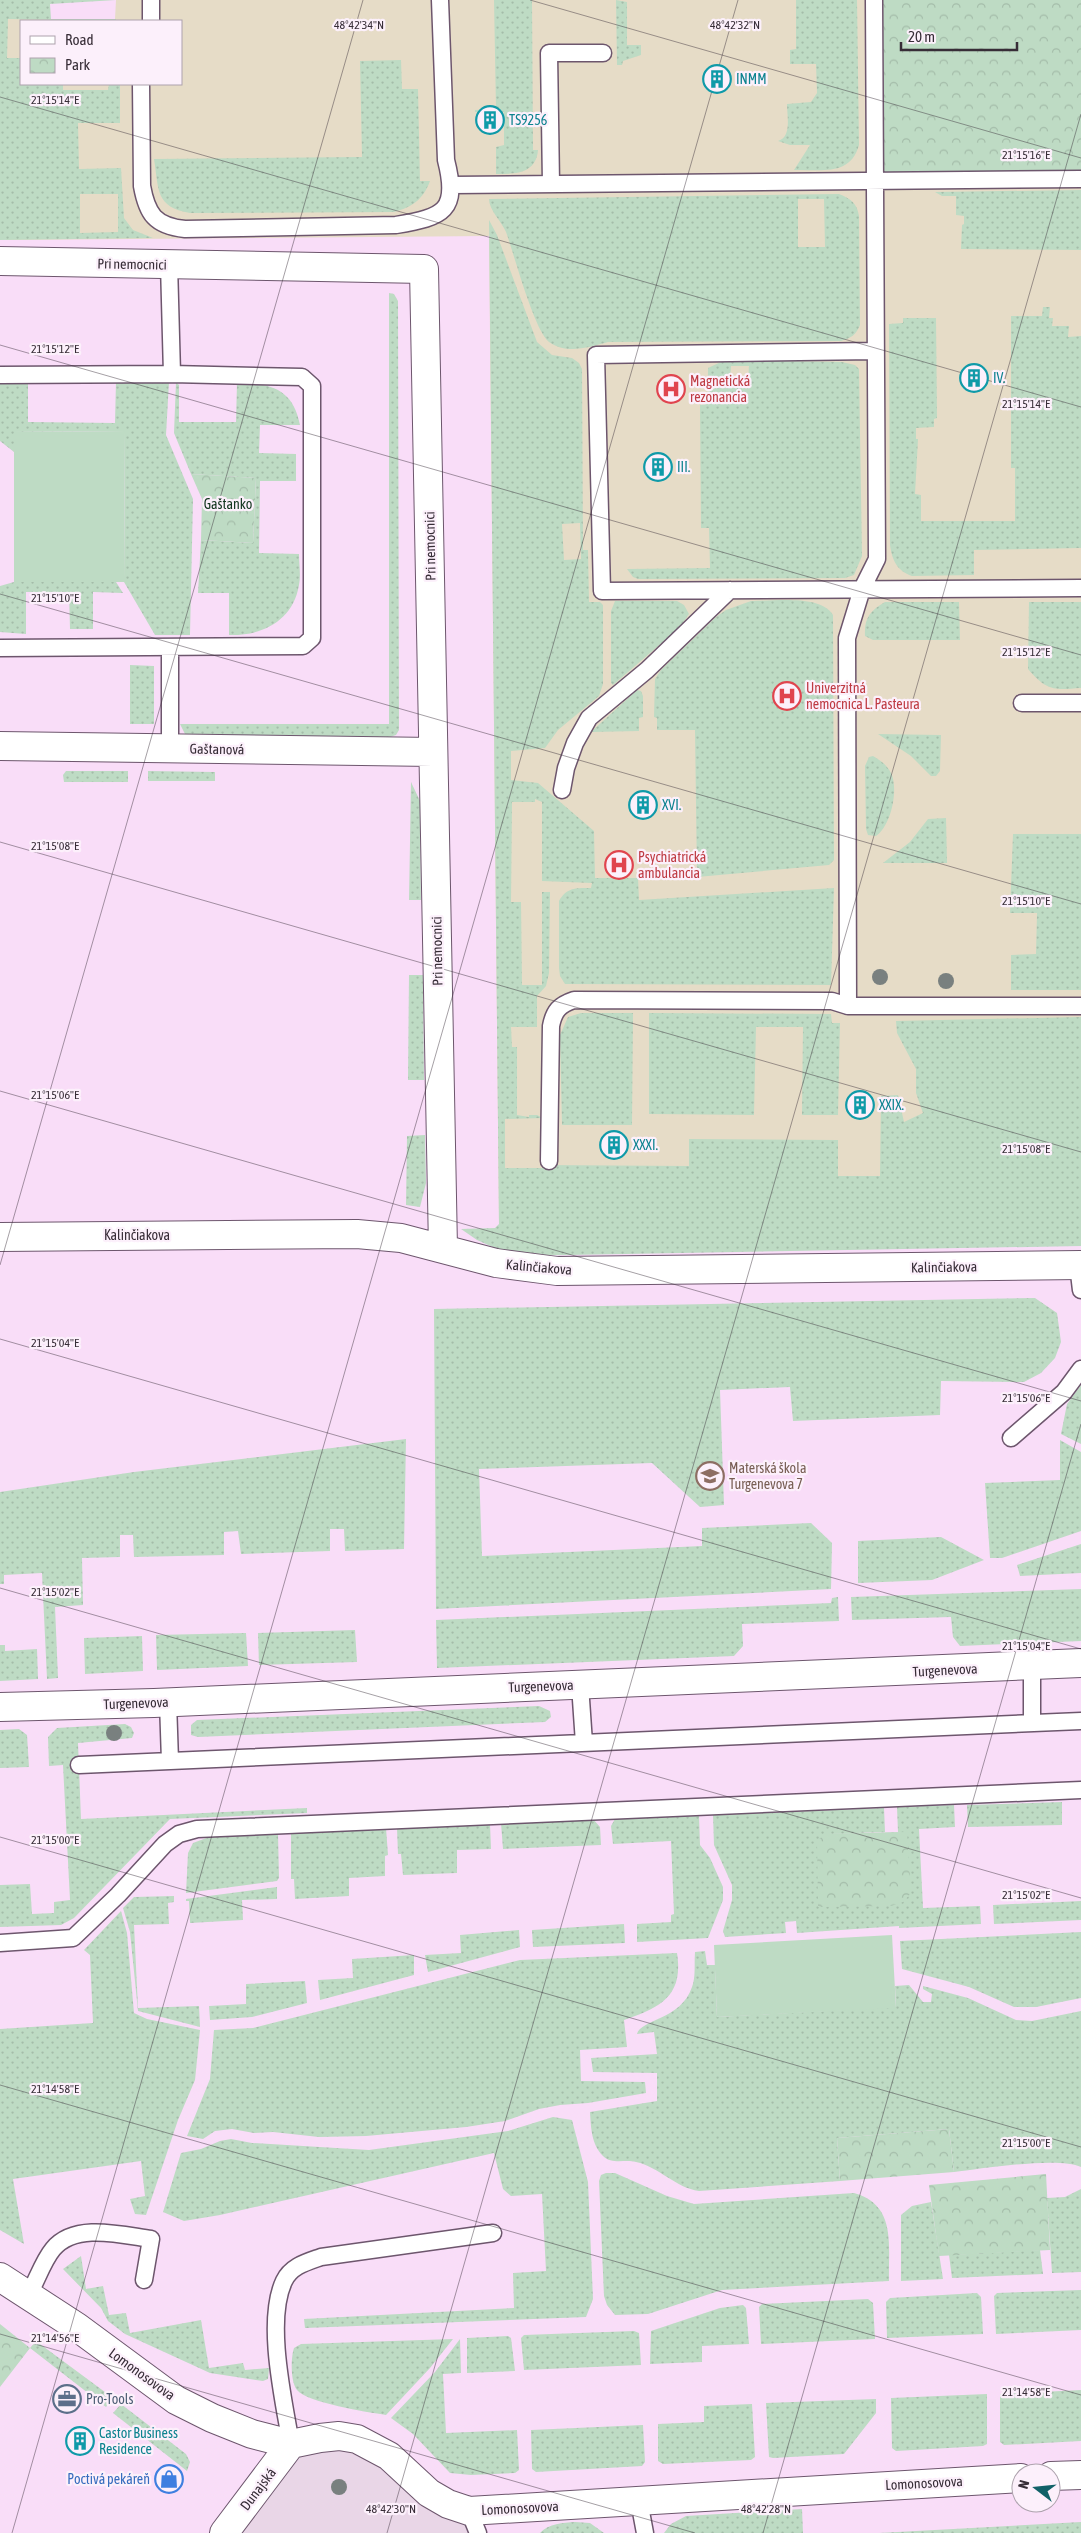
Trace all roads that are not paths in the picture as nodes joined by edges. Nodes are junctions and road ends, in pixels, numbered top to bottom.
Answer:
1 (151, 0) edge
2 (440, 0) edge
3 (874, 0) edge
4 (151, 20) edge
5 (603, 53) dead end
6 (141, 85) edge
7 (875, 179) junction
8 (1081, 179) edge
9 (551, 184) junction
10 (452, 185) junction
11 (0, 261) edge
12 (169, 264) junction
13 (874, 351) junction
14 (172, 374) junction
15 (0, 375) edge
16 (862, 588) junction
17 (1081, 588) edge
18 (730, 590) junction
19 (170, 647) junction
20 (0, 648) edge
21 (1081, 703) edge
22 (1022, 704) dead end
23 (0, 746) edge
24 (170, 748) junction
25 (433, 752) junction
26 (562, 790) dead end
27 (848, 1006) junction
28 (1081, 1006) edge
29 (549, 1161) dead end
30 (0, 1237) edge
31 (443, 1248) junction
32 (1080, 1273) edge
33 (1081, 1369) edge
34 (1011, 1438) dead end
35 (1081, 1663) edge
36 (1032, 1665) junction
37 (580, 1685) junction
38 (168, 1702) junction
39 (0, 1707) edge
40 (1081, 1720) edge
41 (1032, 1723) junction
42 (584, 1743) junction
43 (170, 1761) junction
44 (78, 1765) dead end
45 (1081, 1790) edge
46 (0, 1943) edge
47 (493, 2234) dead end
48 (0, 2277) edge
49 (144, 2280) dead end
50 (29, 2294) junction
51 (291, 2444) junction
52 (1081, 2475) edge
53 (1061, 2476) edge
54 (1011, 2479) edge
55 (640, 2501) junction
56 (473, 2522) edge
57 (224, 2533) edge
58 (645, 2533) edge

1 - 4 lane
2 - 10 lane
3 - 7 lane
5 - 9 lane
6 - 10 lane
7 - 8 lane
7 - 9 lane
7 - 13 lane
9 - 10 lane
11 - 12 street, Pri nemocnici
12 - 14 lane
12 - 25 street, Pri nemocnici
13 - 16 lane
13 - 18 lane
14 - 15 lane
14 - 19 lane
16 - 17 lane
16 - 18 lane
16 - 27 lane
18 - 26 lane
19 - 20 lane
19 - 24 lane
21 - 22 lane
23 - 24 street, Gaštanová
24 - 25 street, Gaštanová
25 - 31 street, Pri nemocnici
27 - 28 lane
27 - 29 lane
30 - 31 street, Kalinčiakova
31 - 32 street, Kalinčiakova
33 - 34 lane
35 - 36 street, Turgenevova
36 - 37 street, Turgenevova
36 - 41 lane
37 - 38 street, Turgenevova
37 - 42 lane
38 - 39 street, Turgenevova
38 - 43 lane
40 - 41 lane
41 - 42 lane
42 - 43 lane
43 - 44 lane
45 - 46 lane
47 - 51 lane
48 - 50 street, Lomonosovova
49 - 50 lane
50 - 51 street, Lomonosovova
51 - 56 street, Lomonosovova
51 - 57 street, Dunajská
52 - 53 street
54 - 55 street, Lomonosovova
55 - 56 street, Lomonosovova
55 - 58 lane

